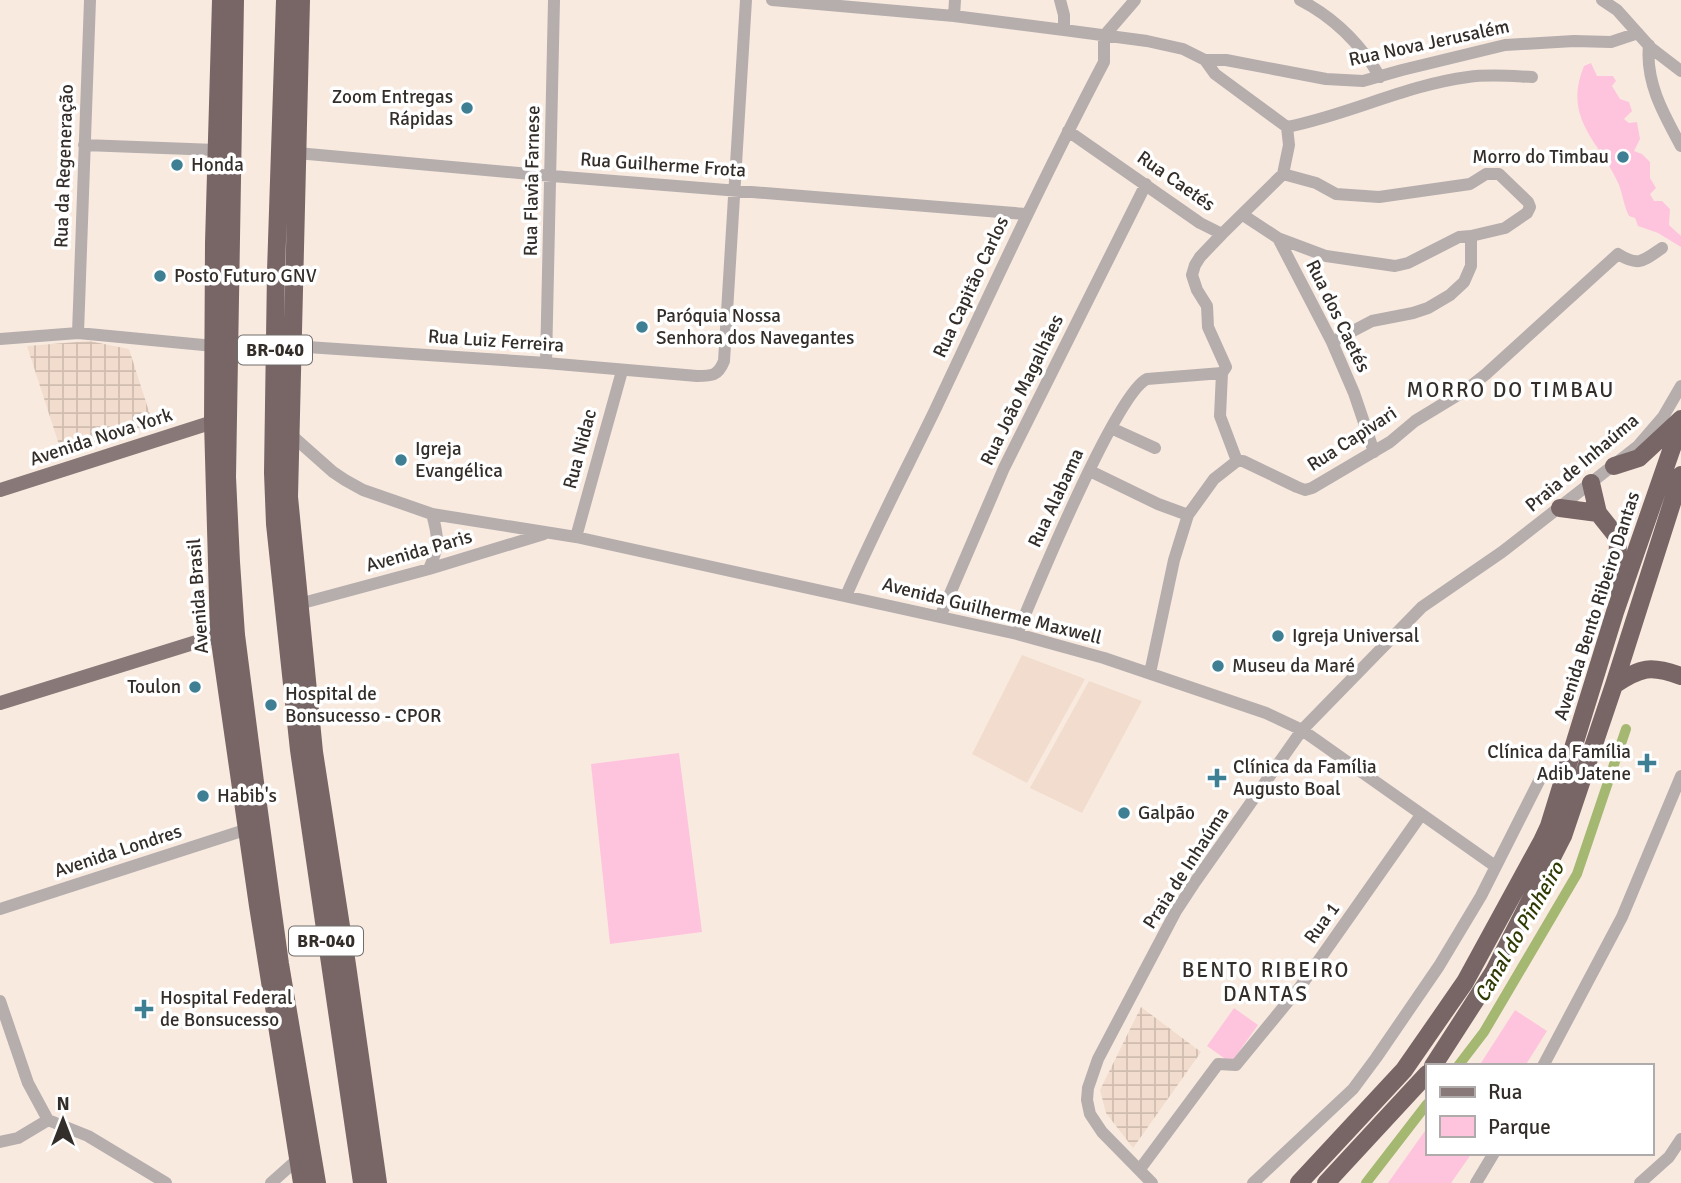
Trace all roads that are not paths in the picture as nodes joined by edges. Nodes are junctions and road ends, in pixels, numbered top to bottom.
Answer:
1 (90, 0) edge
2 (221, 0) edge
3 (235, 0) edge
4 (285, 0) edge
5 (301, 0) edge
6 (554, 0) edge
7 (746, 0) edge
8 (772, 0) edge
9 (955, 0) edge
10 (1059, 0) edge
11 (1135, 0) edge
12 (1300, 0) edge
13 (1602, 0) edge
14 (900, 5) edge
15 (954, 16) junction
16 (1064, 30) junction
17 (1638, 33) junction
18 (1104, 36) junction
19 (1649, 45) junction
20 (1205, 60) junction
21 (1681, 71) edge
22 (1380, 77) junction
23 (1532, 77) dead end
24 (1287, 127) junction
25 (1068, 131) junction
26 (84, 145) junction
27 (1681, 146) edge
28 (216, 150) junction
29 (297, 153) junction
30 (1283, 174) junction
31 (552, 176) junction
32 (1146, 184) junction
33 (230, 190) junction
34 (736, 190) junction
35 (1026, 214) junction
36 (1242, 215) junction
37 (1222, 234) junction
38 (1471, 236) junction
39 (1278, 238) junction
40 (1662, 248) dead end
41 (276, 271) junction
42 (78, 333) junction
43 (0, 339) edge
44 (1332, 342) junction
45 (214, 346) junction
46 (292, 346) junction
47 (547, 363) junction
48 (622, 371) junction
49 (1222, 373) junction
50 (1681, 386) edge
51 (1681, 421) edge
52 (213, 422) junction
53 (1111, 428) junction
54 (289, 433) junction
55 (1155, 448) dead end
56 (1374, 452) junction
57 (1237, 461) junction
58 (1614, 466) junction
59 (1090, 471) junction
60 (1681, 475) edge
61 (1591, 484) junction
62 (0, 490) edge
63 (1560, 508) junction
64 (1598, 513) junction
65 (432, 514) junction
66 (1188, 516) junction
67 (550, 532) junction
68 (576, 537) junction
69 (429, 569) junction
70 (846, 596) junction
71 (299, 604) junction
72 (1615, 612) junction
73 (940, 617) junction
74 (1017, 634) junction
75 (219, 635) junction
76 (1150, 673) junction
77 (1681, 676) edge
78 (1615, 685) junction
79 (0, 703) edge
80 (1302, 730) junction
81 (1542, 775) dead end
82 (1681, 776) edge
83 (1421, 815) junction
84 (248, 829) junction
85 (1495, 866) junction
86 (0, 909) edge
87 (0, 1001) edge
88 (1434, 1064) edge
89 (1544, 1064) edge
90 (1426, 1075) edge
91 (48, 1120) junction
92 (1681, 1139) edge
93 (0, 1142) edge
94 (1493, 1155) edge
95 (298, 1159) junction
96 (1675, 1160) edge
97 (1140, 1169) junction
98 (166, 1183) edge
99 (271, 1183) edge
100 (302, 1183) edge
101 (317, 1183) edge
102 (362, 1183) edge
103 (378, 1183) edge
104 (1152, 1183) edge
105 (1253, 1183) edge
106 (1299, 1183) edge
107 (1326, 1183) edge
108 (1476, 1183) edge
109 (1640, 1183) edge

1 - 26 street, Rua da Regeneração
2 - 28 highway, Avenida Brasil
3 - 33 highway, Avenida Brasil / BR-040
4 - 41 highway, BR-040
5 - 29 highway
6 - 31 street, Rua Flavia Farnese
7 - 34 street
8 - 14 street, Rua Nova Jerusalém
9 - 15 street
10 - 16 street
11 - 18 street
12 - 22 street
13 - 17 street
14 - 15 street, Rua Nova Jerusalém
15 - 16 street, Rua Nova Jerusalém
16 - 18 street, Rua Nova Jerusalém
17 - 19 street
17 - 22 street, Rua Nova Jerusalém
18 - 20 street, Rua Nova Jerusalém
18 - 25 street, Rua Capitão Carlos
19 - 21 street
19 - 27 street
20 - 22 street, Rua Nova Jerusalém
20 - 24 street
23 - 24 street
24 - 30 street
25 - 32 street, Rua Caetés
25 - 35 street, Rua Capitão Carlos
26 - 28 street
26 - 42 street, Rua da Regeneração
28 - 45 highway, Avenida Brasil
29 - 31 street, Rua Guilherme Frota
29 - 46 highway
30 - 36 street, Rua Caetés
30 - 38 street
31 - 34 street, Rua Guilherme Frota
31 - 47 street, Rua Flavia Farnese
32 - 37 street, Rua Caetés
32 - 73 street, Rua João Magalhães
33 - 45 highway
33 - 101 highway, Avenida Brasil / BR-040
34 - 35 street, Rua Guilherme Frota
34 - 48 street, Rua Luiz Ferreira
35 - 70 street, Rua Capitão Carlos
36 - 37 street, Rua Caetés
36 - 39 street, Rua dos Caetés
37 - 49 street
38 - 39 street
38 - 44 street
39 - 44 street, Rua dos Caetés
40 - 56 street, Rua Capivari
41 - 54 highway
41 - 102 highway, BR-040
42 - 43 street
42 - 45 street
44 - 56 street, Rua dos Caetés
45 - 52 highway, Avenida Brasil
46 - 47 street, Rua Luiz Ferreira
46 - 54 highway
47 - 48 street, Rua Luiz Ferreira
48 - 68 street, Rua Nidac
49 - 53 street, Rua Alabama
49 - 57 street
50 - 58 street, Praia de Inhaúma
51 - 58 highway
51 - 72 highway, Avenida Bento Ribeiro Dantas
52 - 62 main road, Avenida Nova York
52 - 75 highway, Avenida Brasil
53 - 55 street
53 - 59 street, Rua Alabama
54 - 65 street, Avenida Guilherme Maxwell
54 - 71 highway
56 - 57 street, Rua Capivari
57 - 66 street
58 - 61 street, Praia de Inhaúma
59 - 66 street
59 - 74 street, Rua Alabama
60 - 78 highway, Avenida Bento Ribeiro Dantas
61 - 63 street, Praia de Inhaúma
61 - 64 highway
63 - 64 highway
63 - 80 street, Praia de Inhaúma
64 - 72 highway
65 - 67 street, Avenida Guilherme Maxwell
65 - 69 street
66 - 76 street
67 - 68 street, Avenida Guilherme Maxwell
67 - 69 street, Avenida Paris
68 - 70 street, Avenida Guilherme Maxwell
69 - 71 street, Avenida Paris
70 - 73 street, Avenida Guilherme Maxwell
71 - 103 highway
72 - 106 highway, Avenida Bento Ribeiro Dantas
73 - 74 street, Avenida Guilherme Maxwell
74 - 76 street, Avenida Guilherme Maxwell
75 - 79 main road
75 - 84 highway, Avenida Brasil
76 - 80 street, Avenida Guilherme Maxwell
77 - 78 highway
78 - 88 highway, Avenida Bento Ribeiro Dantas
80 - 83 street, Avenida Guilherme Maxwell
80 - 97 street, Praia de Inhaúma
81 - 85 street
82 - 89 street
83 - 85 street, Avenida Guilherme Maxwell
83 - 97 street, Rua 1
84 - 86 street, Avenida Londres
84 - 95 highway, Avenida Brasil
85 - 105 street
87 - 91 street
90 - 107 highway
91 - 93 street
91 - 98 street
92 - 96 street
94 - 108 street
95 - 99 street
95 - 100 highway, Avenida Brasil
96 - 109 street
97 - 104 street, Praia de Inhaúma

